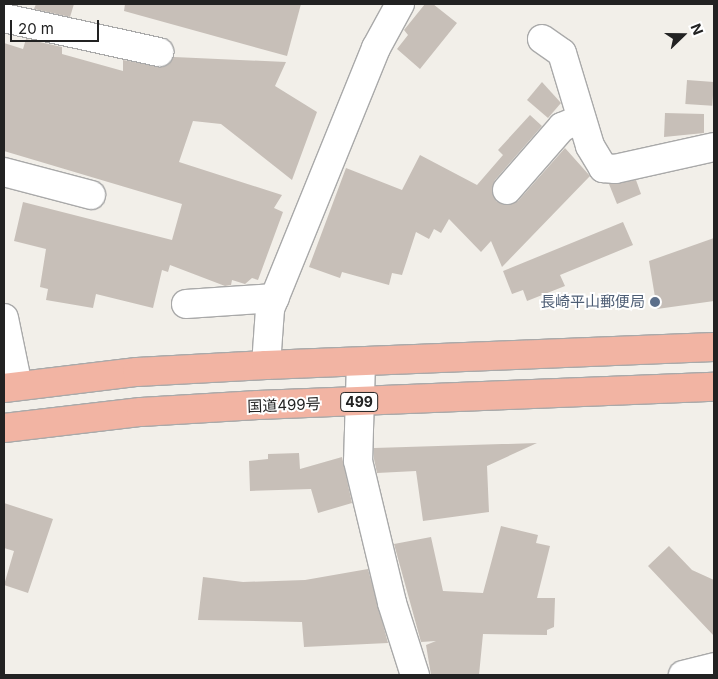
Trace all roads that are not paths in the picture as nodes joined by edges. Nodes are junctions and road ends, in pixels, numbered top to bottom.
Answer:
1 (400, 4) edge
2 (4, 18) edge
3 (542, 39) dead end
4 (158, 52) dead end
5 (581, 119) junction
6 (714, 147) edge
7 (4, 172) edge
8 (507, 190) dead end
9 (90, 195) dead end
10 (275, 298) junction
11 (186, 304) dead end
12 (4, 318) edge
13 (714, 347) edge
14 (361, 362) junction
15 (266, 365) junction
16 (11, 387) edge
17 (714, 387) edge
18 (359, 402) junction
19 (4, 428) edge
20 (714, 667) edge
21 (415, 675) edge
22 (683, 675) edge

1 - 10 street
2 - 4 street
3 - 5 street
5 - 6 street
5 - 8 street
7 - 9 street
10 - 11 street
10 - 15 street
12 - 16 street
13 - 14 highway
14 - 15 highway
14 - 18 street
15 - 16 highway
17 - 18 highway, 国道499号 / 499
18 - 19 highway, 国道499号 / 499
18 - 21 street
20 - 22 street

